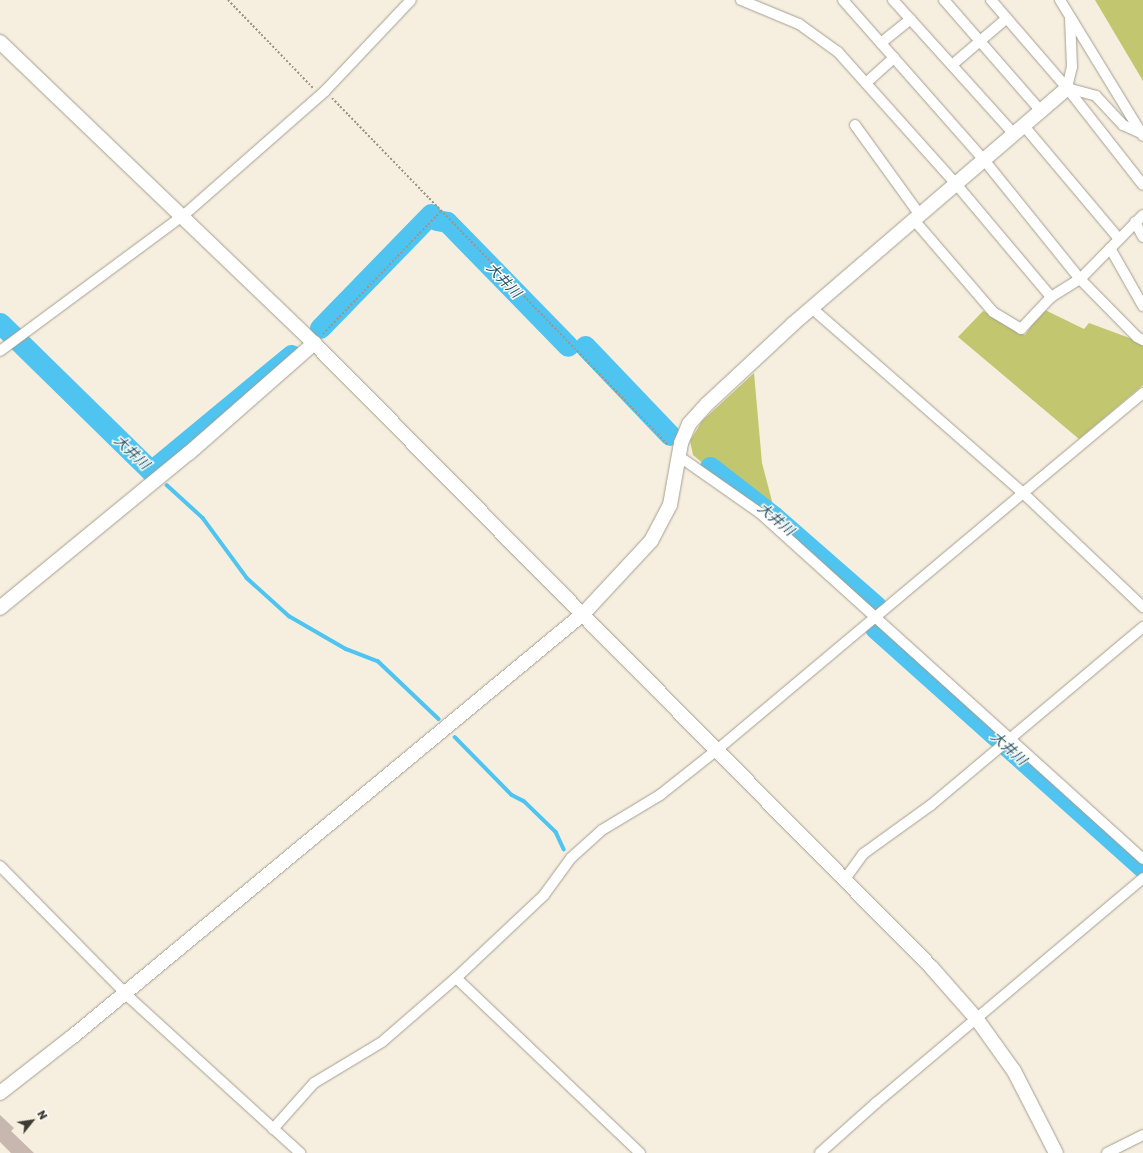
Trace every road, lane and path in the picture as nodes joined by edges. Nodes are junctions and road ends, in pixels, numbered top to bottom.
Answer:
1 (228, 0) edge
2 (411, 0) edge
3 (740, 0) edge
4 (843, 0) edge
5 (893, 0) edge
6 (944, 0) edge
7 (991, 0) edge
8 (1060, 0) edge
9 (1070, 17) junction
10 (1007, 18) junction
11 (911, 19) junction
12 (980, 41) junction
13 (0, 42) edge
14 (881, 43) junction
15 (894, 58) junction
16 (952, 65) junction
17 (866, 82) junction
18 (1067, 88) junction
19 (322, 93) junction
20 (1042, 111) junction
21 (855, 125) dead end
22 (1019, 130) junction
23 (1142, 134) edge
24 (984, 160) junction
25 (956, 184) junction
26 (1143, 185) edge
27 (442, 210) junction
28 (184, 215) junction
29 (1143, 215) edge
30 (917, 218) junction
31 (1135, 222) junction
32 (1143, 237) edge
33 (1120, 239) junction
34 (1110, 248) junction
35 (1080, 279) junction
36 (1051, 297) junction
37 (1143, 306) edge
38 (812, 308) junction
39 (1143, 340) edge
40 (314, 343) junction
41 (0, 351) edge
42 (1143, 393) edge
43 (680, 457) junction
44 (1023, 493) junction
45 (1143, 607) edge
46 (0, 608) edge
47 (584, 613) junction
48 (874, 615) junction
49 (1143, 627) edge
50 (1011, 738) junction
51 (718, 749) junction
52 (1143, 859) edge
53 (0, 866) edge
54 (1143, 878) edge
55 (845, 879) junction
56 (456, 978) junction
57 (125, 992) junction
58 (976, 1018) junction
59 (0, 1093) edge
60 (273, 1129) junction
61 (1143, 1134) edge
62 (300, 1153) edge
63 (640, 1153) edge
64 (820, 1153) edge
65 (1056, 1153) edge
66 (1107, 1153) edge

1 - 19 path
2 - 19 street
3 - 17 street
4 - 14 street
5 - 11 street
6 - 12 street
7 - 10 street
8 - 9 street
9 - 18 street
9 - 23 street
10 - 12 street
10 - 18 street
11 - 14 street
11 - 16 street
12 - 16 street
12 - 20 street
13 - 28 street
14 - 15 street
15 - 17 street
15 - 24 street
16 - 22 street
17 - 25 street
18 - 20 street
18 - 23 street
18 - 26 street
19 - 27 path
19 - 28 street
20 - 22 street
21 - 30 street
22 - 24 street
22 - 33 street
24 - 25 street
24 - 35 street
25 - 30 street
25 - 36 street
27 - 40 path
27 - 43 path
28 - 40 street
28 - 41 street
29 - 31 street
30 - 36 street
30 - 38 street
31 - 32 street
31 - 33 street
33 - 34 street
34 - 35 street
34 - 37 street
35 - 36 street
35 - 39 street
38 - 43 street
38 - 44 street
40 - 46 street
40 - 47 street
42 - 44 street
43 - 47 street
43 - 48 street
44 - 45 street
44 - 48 street
47 - 51 street
47 - 57 street
48 - 50 street
48 - 51 street
49 - 50 street
50 - 52 street
50 - 55 street
51 - 55 street
51 - 56 street
53 - 57 street
54 - 58 street
55 - 58 street
56 - 60 street
56 - 63 street
57 - 59 street
57 - 60 street
58 - 64 street
58 - 65 street
60 - 62 street
61 - 66 street

